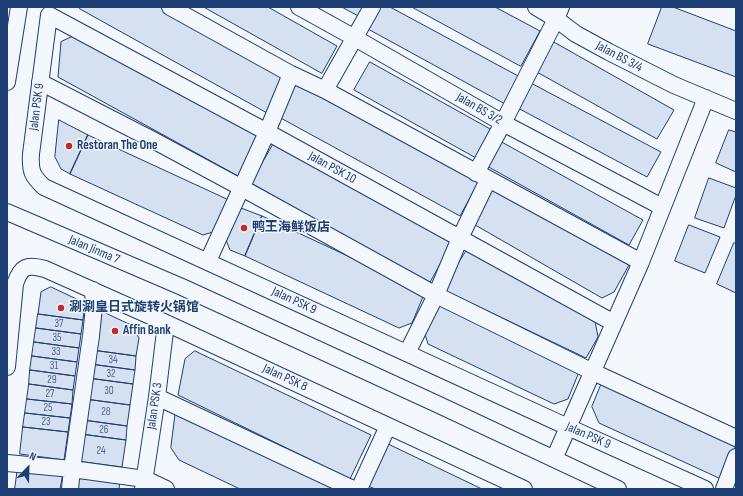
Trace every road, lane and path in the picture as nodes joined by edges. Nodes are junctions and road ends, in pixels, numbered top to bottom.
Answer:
1 (19, 7) edge
2 (170, 7) edge
3 (299, 7) edge
4 (372, 7) edge
5 (536, 7) edge
6 (558, 13) edge
7 (49, 15) joint
8 (355, 38) junction
9 (291, 74) junction
10 (7, 82) edge
11 (40, 82) junction
12 (325, 90) junction
13 (706, 98) junction
14 (736, 111) edge
15 (503, 123) junction
16 (267, 132) junction
17 (482, 176) junction
18 (242, 188) junction
19 (662, 207) junction
20 (7, 212) edge
21 (460, 238) junction
22 (208, 261) junction
23 (641, 262) junction
24 (93, 290) junction
25 (436, 295) junction
26 (166, 323) junction
27 (614, 323) junction
28 (407, 353) junction
29 (7, 367) edge
30 (593, 372) junction
31 (157, 398) junction
32 (388, 426) junction
33 (568, 428) junction
34 (736, 438) edge
35 (736, 457) edge
36 (554, 459) junction
37 (7, 463) edge
38 (72, 469) junction
39 (144, 484) edge
40 (70, 489) edge
41 (166, 489) edge
42 (353, 489) edge
43 (359, 489) edge
44 (524, 489) edge
45 (618, 489) edge
46 (705, 489) edge
47 (724, 489) edge

1 - 10 street
2 - 9 street
3 - 8 street, Jalan BS 3/2
4 - 8 street
5 - 6 street, Jalan BS 3/4
6 - 13 street, Jalan BS 3/4
6 - 15 street
7 - 11 street, Jalan PSK 9
7 - 16 street, Jalan PSK 10
8 - 12 street
8 - 15 street, Jalan BS 3/2
9 - 12 street
9 - 16 street
11 - 18 street
11 - 22 street, Jalan PSK 9
12 - 17 street
13 - 14 street, Jalan BS 3/4
13 - 19 street
15 - 17 street
15 - 19 street, Jalan BS 3/2
16 - 18 street
16 - 21 street, Jalan PSK 10
17 - 21 street
17 - 23 street
18 - 22 street
18 - 25 street
19 - 23 street
20 - 36 street, Jalan Jinma 7
21 - 25 street
21 - 27 street, Jalan PSK 10
22 - 28 street, Jalan PSK 9
23 - 27 street
24 - 26 street, Jalan PSK 8
24 - 29 street, Jalan PSK 8
24 - 38 street
25 - 28 street
25 - 30 street
26 - 31 street, Jalan PSK 3
26 - 32 street, Jalan PSK 8
27 - 30 street
28 - 33 street, Jalan PSK 9
30 - 33 street
30 - 34 street
31 - 39 street, Jalan PSK 3
31 - 42 street
32 - 43 street
32 - 44 street, Jalan PSK 8
33 - 36 street
33 - 46 street, Jalan PSK 9
35 - 47 street
36 - 45 street, Jalan Jinma 7
37 - 38 street
38 - 39 street
38 - 40 street
39 - 41 street

